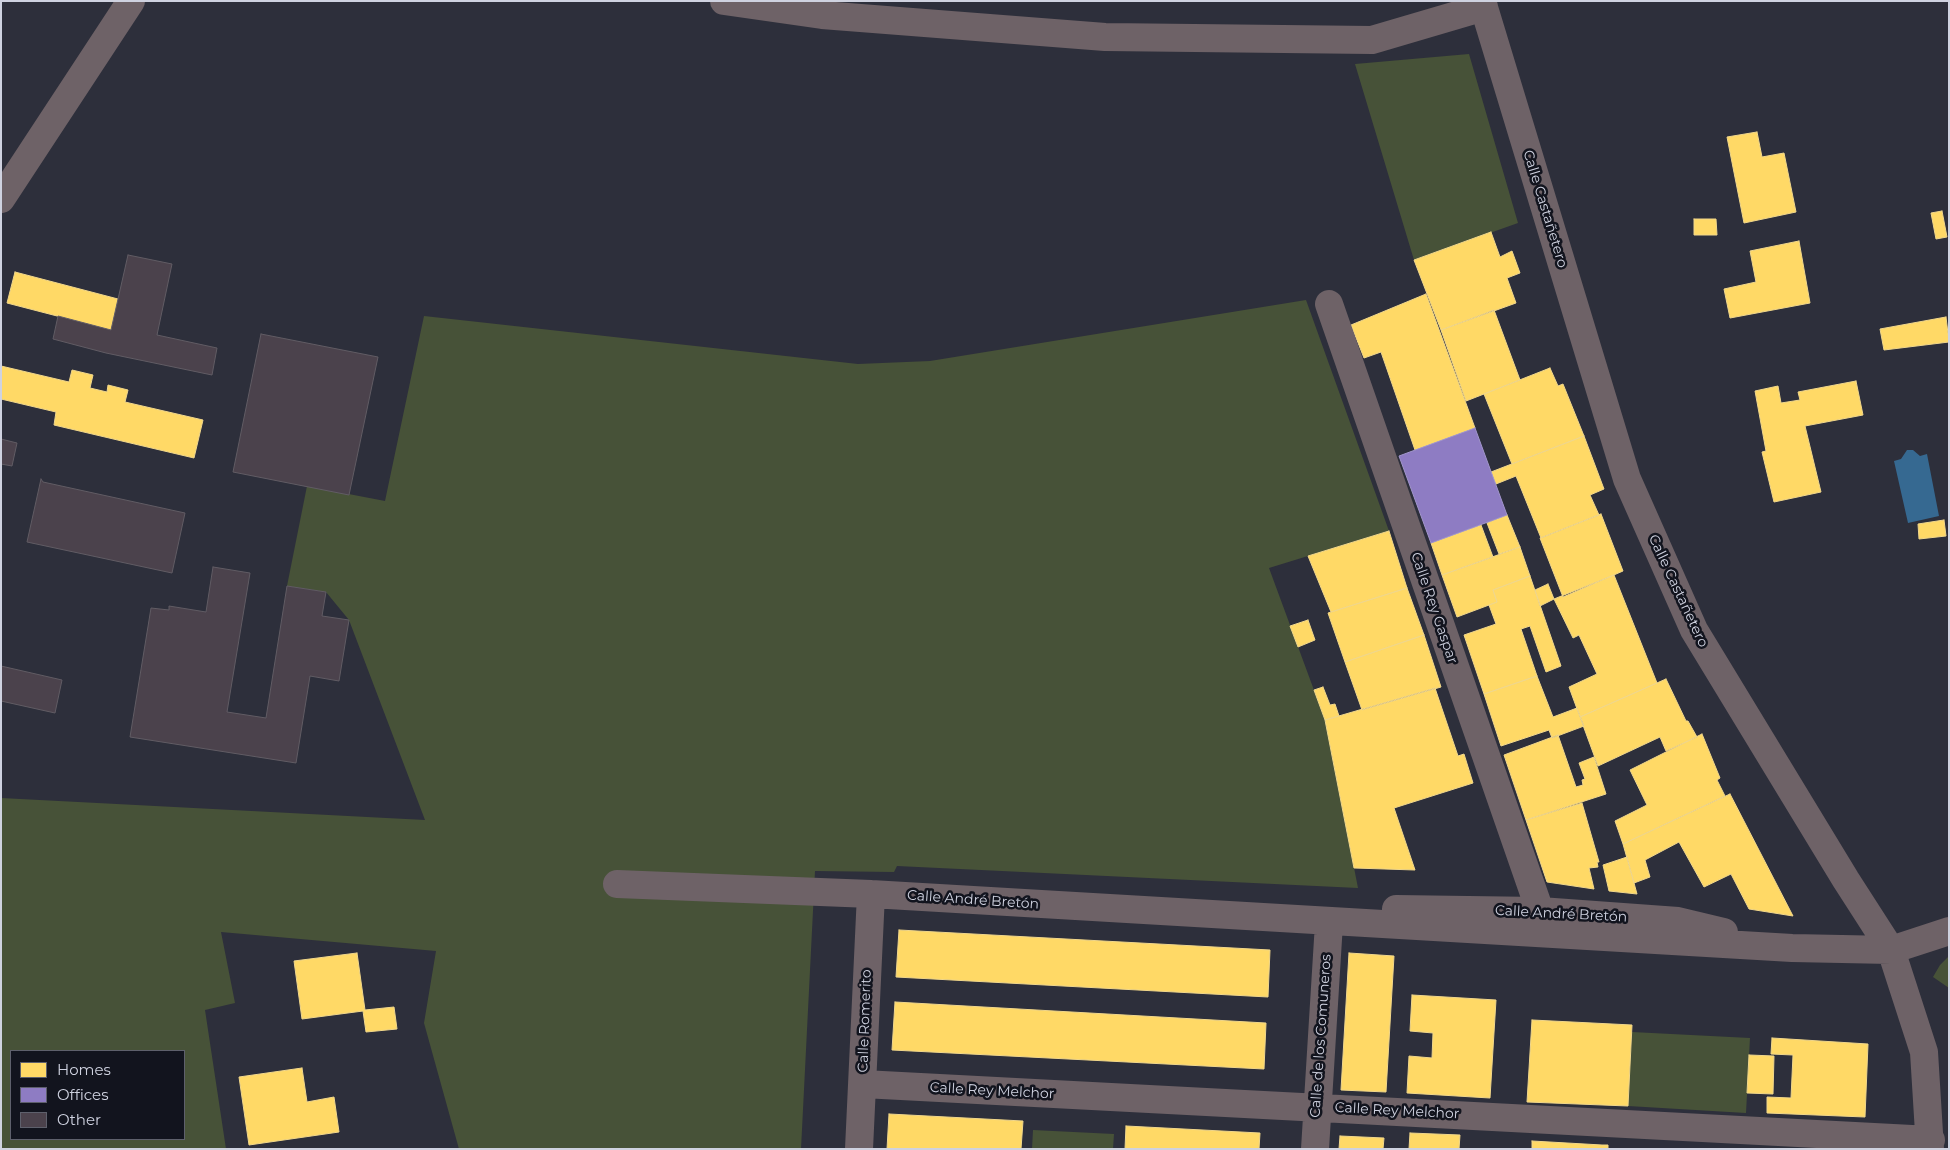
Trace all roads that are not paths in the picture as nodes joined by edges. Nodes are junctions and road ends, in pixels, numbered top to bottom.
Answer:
1 (131, 1) edge
2 (724, 1) edge
3 (1483, 4) edge
4 (1, 199) edge
5 (1329, 304) dead end
6 (617, 884) dead end
7 (871, 894) junction
8 (1540, 912) junction
9 (1329, 923) junction
10 (1949, 931) edge
11 (1792, 948) junction
12 (1892, 950) junction
13 (863, 1084) junction
14 (1317, 1106) junction
15 (1930, 1145) edge
16 (859, 1149) edge
17 (1315, 1149) edge

1 - 4 street
2 - 3 street
3 - 12 street, Calle Castañetero
5 - 8 street, Calle Rey Gaspar
6 - 7 street, Calle André Bretón
7 - 9 street, Calle André Bretón
7 - 13 street, Calle Romerito
8 - 9 street, Calle André Bretón
8 - 11 street, Calle André Bretón
9 - 11 street, Calle André Bretón
9 - 14 street, Calle de los Comuneros
10 - 12 street, Calle André Bretón
11 - 12 street, Calle André Bretón
12 - 15 street, Calle Castañetero
13 - 14 street, Calle Rey Melchor
13 - 16 street, Calle Romerito
14 - 15 street, Calle Rey Melchor
14 - 17 street, Calle de los Comuneros

